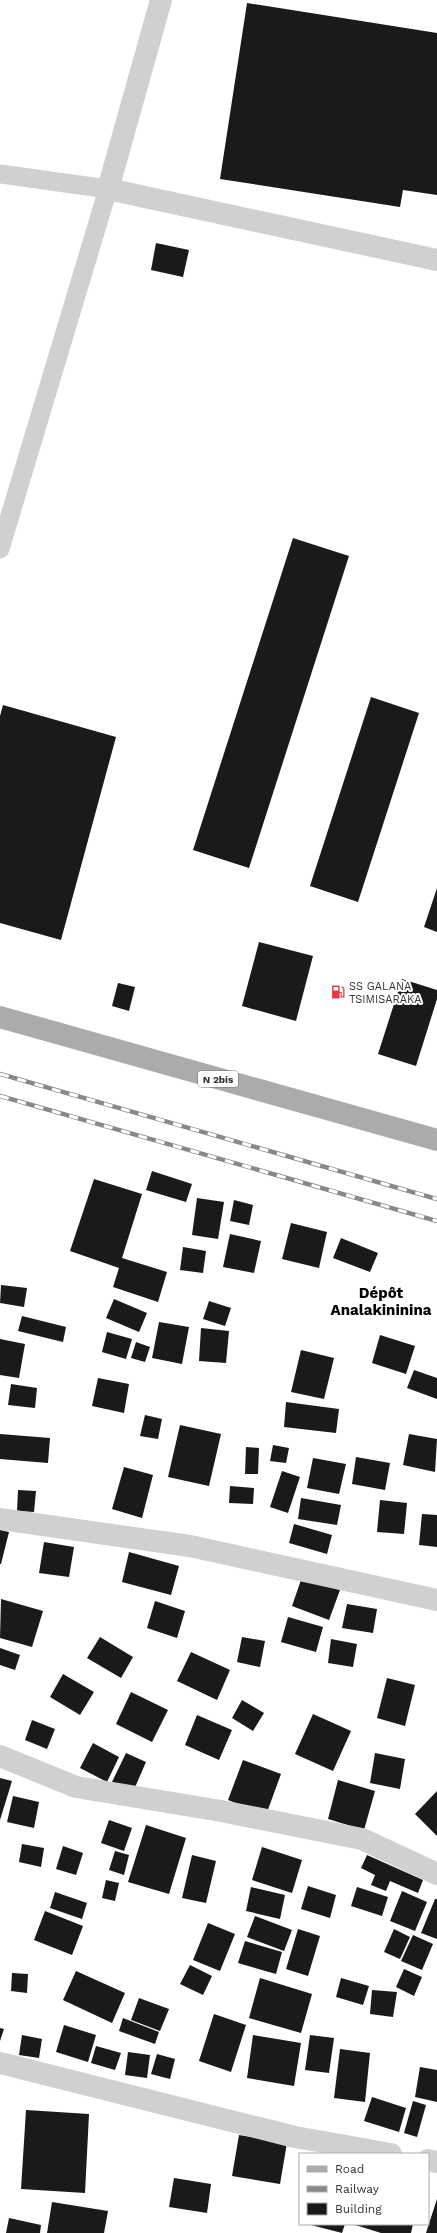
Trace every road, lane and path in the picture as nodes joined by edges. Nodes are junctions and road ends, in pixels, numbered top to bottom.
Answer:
1 (161, 0) edge
2 (0, 174) edge
3 (108, 189) junction
4 (437, 260) edge
5 (0, 549) edge
6 (0, 1017) edge
7 (437, 1140) edge
8 (0, 1519) edge
9 (437, 1600) edge
10 (0, 1756) edge
11 (437, 1874) edge
12 (0, 2063) edge
13 (385, 2153) edge

1 - 3 street
2 - 3 lane
3 - 4 street
3 - 5 lane
6 - 7 main road, N 2bis
8 - 9 street
10 - 11 street
12 - 13 street

